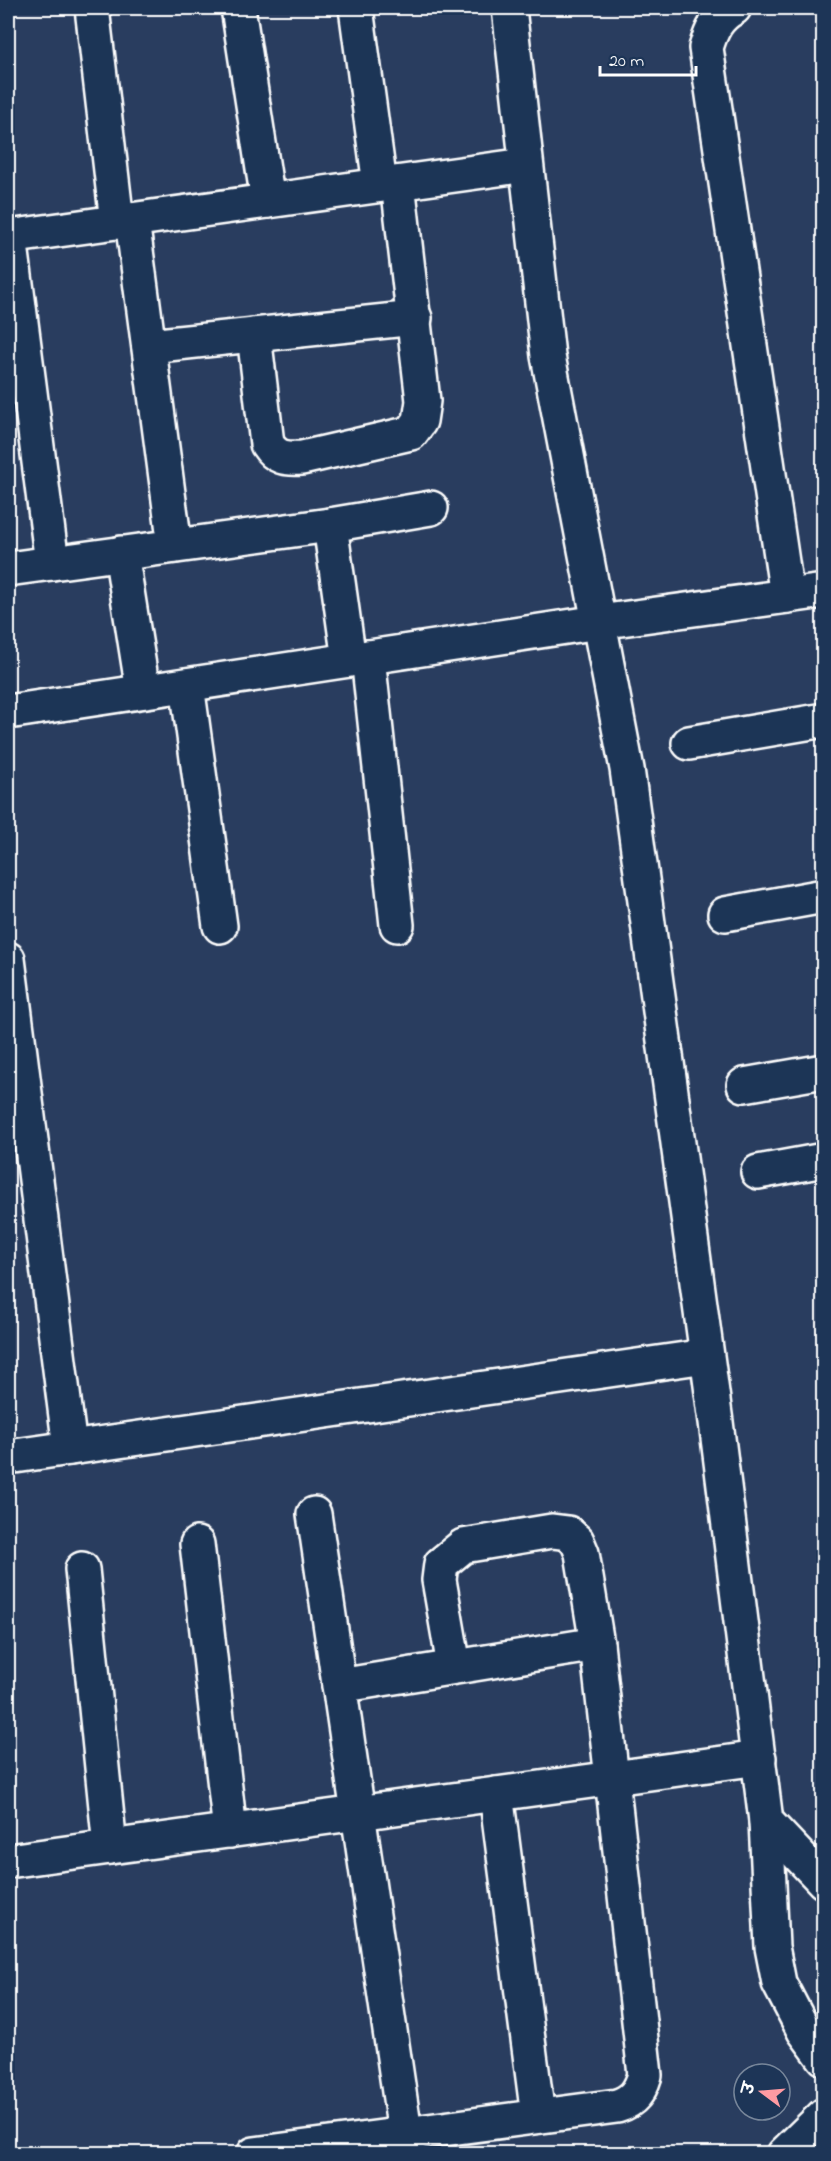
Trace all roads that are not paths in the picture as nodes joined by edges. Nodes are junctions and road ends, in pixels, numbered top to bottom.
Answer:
1 (92, 8) edge
2 (238, 8) edge
3 (356, 8) edge
4 (509, 8) edge
5 (734, 8) edge
6 (526, 165) junction
7 (389, 184) junction
8 (268, 201) junction
9 (125, 221) junction
10 (9, 237) edge
11 (415, 318) junction
12 (254, 335) junction
13 (149, 346) junction
14 (432, 508) dead end
15 (330, 525) junction
16 (175, 546) junction
17 (121, 554) junction
18 (52, 563) junction
19 (8, 569) edge
20 (824, 591) edge
21 (787, 596) junction
22 (599, 622) junction
23 (358, 659) junction
24 (187, 685) junction
25 (143, 692) junction
26 (8, 712) edge
27 (824, 720) edge
28 (689, 743) dead end
29 (824, 896) edge
30 (725, 914) dead end
31 (397, 925) dead end
32 (220, 926) dead end
33 (8, 959) edge
34 (824, 1071) edge
35 (744, 1085) dead end
36 (824, 1160) edge
37 (758, 1172) dead end
38 (706, 1356) junction
39 (70, 1448) junction
40 (8, 1457) edge
41 (314, 1514) dead end
42 (197, 1544) dead end
43 (82, 1569) dead end
44 (597, 1644) junction
45 (454, 1666) junction
46 (339, 1686) junction
47 (759, 1758) junction
48 (610, 1779) junction
49 (495, 1794) junction
50 (358, 1813) junction
51 (766, 1821) junction
52 (230, 1831) junction
53 (110, 1847) junction
54 (8, 1861) edge
55 (824, 1882) edge
56 (824, 2058) edge
57 (824, 2115) edge
58 (538, 2116) junction
59 (406, 2143) edge
60 (270, 2152) edge
61 (784, 2154) edge

1 - 9 street
2 - 8 street
3 - 7 street
4 - 6 street
5 - 21 street
6 - 7 street
6 - 22 street
7 - 8 street
7 - 11 street
8 - 9 street
9 - 10 street
9 - 13 street
10 - 18 street
11 - 12 street
11 - 12 street
12 - 13 street
13 - 16 street
14 - 15 street
15 - 16 street
15 - 23 street
16 - 17 street
17 - 18 street
17 - 25 street
18 - 19 street
20 - 21 street
21 - 22 street
22 - 23 street
22 - 38 street
23 - 24 street
23 - 31 street
24 - 25 street
24 - 32 street
25 - 26 street
27 - 28 street
29 - 30 street
33 - 39 street
34 - 35 street
36 - 37 street
38 - 39 street
38 - 47 street
39 - 40 street
41 - 46 street
42 - 52 street
43 - 53 street
44 - 45 street
44 - 45 street
44 - 48 street
45 - 46 street
46 - 50 street
47 - 48 street
47 - 51 street
48 - 49 street
48 - 58 street
49 - 50 street
49 - 58 street
50 - 52 street
50 - 59 street
51 - 55 street
51 - 56 street
52 - 53 street
53 - 54 street
57 - 61 street
58 - 59 street
59 - 60 street

